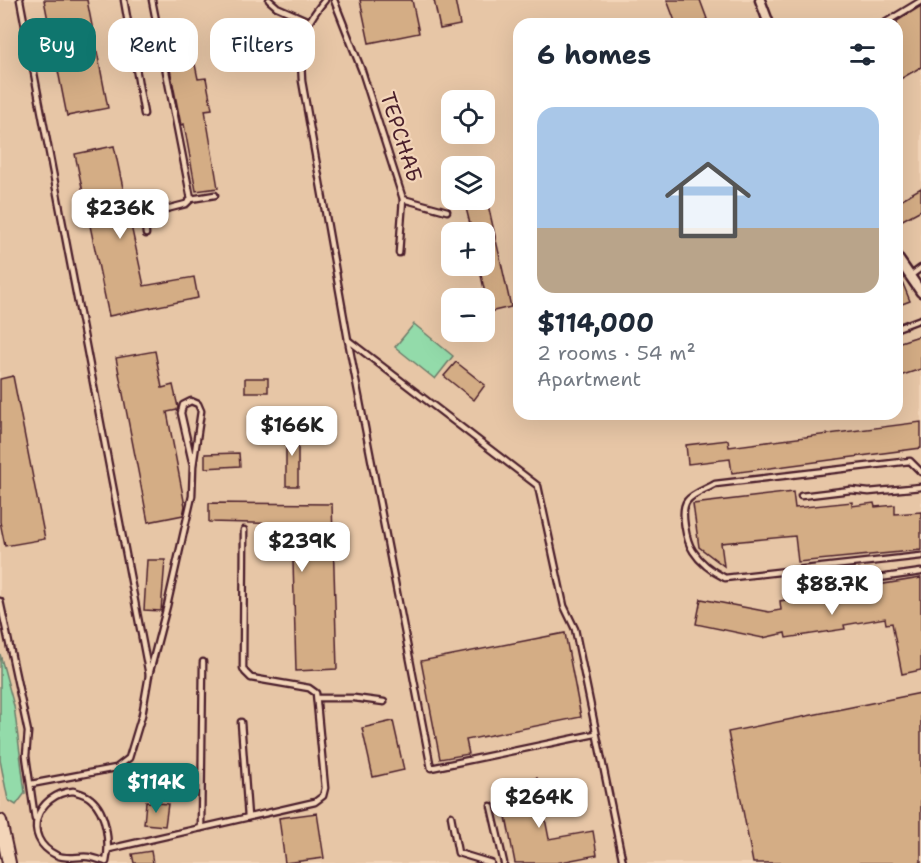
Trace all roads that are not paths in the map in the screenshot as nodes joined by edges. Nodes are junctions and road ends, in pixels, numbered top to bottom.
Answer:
1 (20, 0) edge
2 (124, 0) edge
3 (152, 0) edge
4 (269, 0) edge
5 (325, 0) edge
6 (334, 0) edge
7 (760, 0) edge
8 (921, 1) edge
9 (302, 18) edge
10 (311, 18) edge
11 (767, 18) edge
12 (893, 18) edge
13 (302, 72) edge
14 (144, 114) dead end
15 (215, 195) dead end
16 (190, 199) junction
17 (403, 200) junction
18 (447, 211) dead end
19 (146, 234) dead end
20 (399, 254) dead end
21 (921, 268) edge
22 (903, 270) edge
23 (910, 276) junction
24 (921, 292) edge
25 (921, 319) edge
26 (903, 326) edge
27 (348, 340) junction
28 (193, 466) junction
29 (921, 472) edge
30 (921, 487) edge
31 (801, 496) dead end
32 (244, 530) dead end
33 (921, 556) edge
34 (921, 572) edge
35 (795, 590) dead end
36 (0, 602) edge
37 (203, 662) dead end
38 (149, 675) junction
39 (317, 698) junction
40 (384, 702) dead end
41 (241, 722) dead end
42 (596, 734) junction
43 (31, 784) junction
44 (491, 806) dead end
45 (451, 816) dead end
46 (248, 818) junction
47 (0, 821) edge
48 (37, 827) junction
49 (201, 828) junction
50 (109, 849) junction
51 (9, 863) edge
52 (106, 863) edge
53 (491, 863) edge
54 (504, 863) edge
55 (623, 863) edge

1 - 38 lane
2 - 14 lane
3 - 16 lane
4 - 9 lane
5 - 10 lane
6 - 17 lane, ТЕРСНАБ
7 - 11 street
8 - 12 lane
13 - 27 lane
15 - 16 lane
16 - 19 lane
17 - 18 lane
17 - 20 lane, ТЕРСНАБ
21 - 23 lane
22 - 23 street
23 - 24 street
25 - 26 lane
27 - 42 lane
27 - 42 lane
28 - 28 lane
28 - 38 lane
29 - 33 lane
30 - 31 lane
32 - 39 lane
34 - 35 lane
36 - 43 lane
37 - 49 lane
38 - 43 lane
39 - 40 lane
39 - 46 lane
41 - 46 lane
42 - 55 lane
43 - 48 lane
44 - 54 lane
45 - 53 lane
46 - 49 lane
47 - 51 main road
48 - 50 lane
48 - 52 lane
49 - 50 lane
50 - 52 lane

